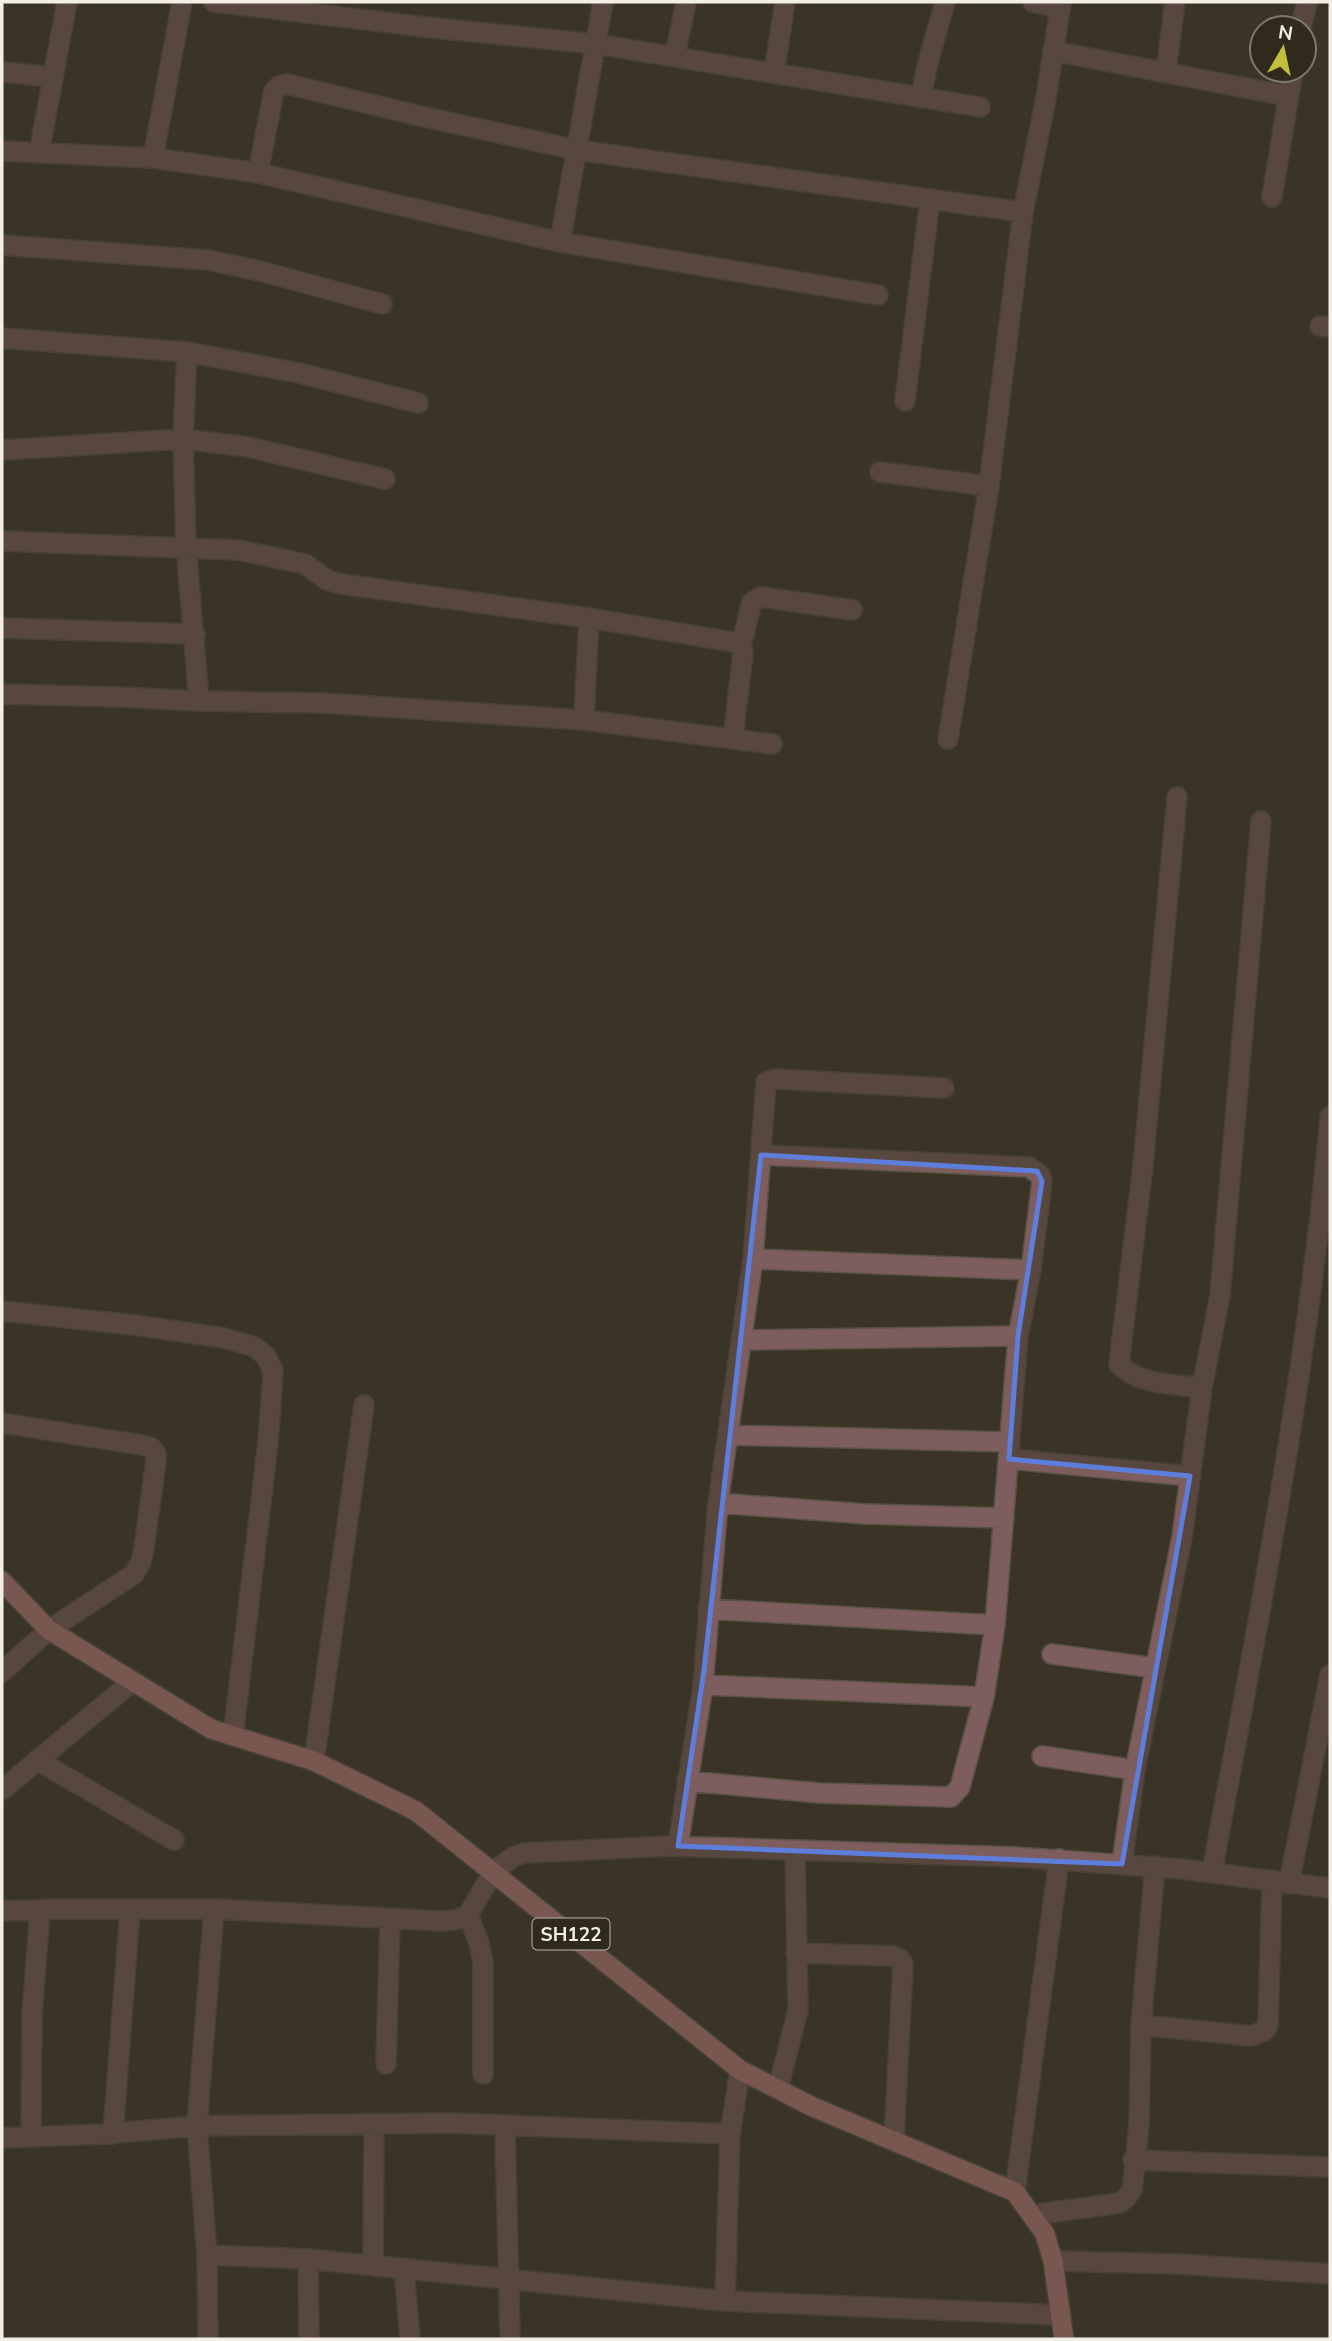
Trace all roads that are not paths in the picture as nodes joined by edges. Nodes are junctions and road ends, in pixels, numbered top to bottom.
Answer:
1 (67, 2) edge
2 (182, 2) edge
3 (214, 2) edge
4 (603, 2) edge
5 (686, 2) edge
6 (785, 2) edge
7 (945, 2) edge
8 (1033, 2) edge
9 (1175, 2) edge
10 (1061, 5) edge
11 (596, 44) junction
12 (1053, 51) junction
13 (675, 55) junction
14 (1166, 71) junction
15 (2, 72) edge
16 (774, 73) junction
17 (53, 78) junction
18 (1290, 84) edge
19 (1288, 96) junction
20 (921, 97) junction
21 (980, 107) dead end
22 (577, 150) junction
23 (2, 151) edge
24 (39, 153) junction
25 (153, 158) junction
26 (258, 173) junction
27 (1272, 197) dead end
28 (930, 199) junction
29 (1023, 212) junction
30 (561, 242) junction
31 (2, 245) edge
32 (878, 295) dead end
33 (382, 304) dead end
34 (2, 338) edge
35 (187, 352) junction
36 (905, 401) dead end
37 (418, 402) dead end
38 (183, 439) junction
39 (2, 450) edge
40 (880, 472) dead end
41 (385, 479) dead end
42 (989, 486) junction
43 (2, 541) edge
44 (186, 546) junction
45 (852, 610) dead end
46 (589, 618) junction
47 (2, 628) edge
48 (195, 634) junction
49 (741, 646) junction
50 (2, 694) edge
51 (199, 701) junction
52 (584, 720) junction
53 (733, 738) junction
54 (948, 739) dead end
55 (772, 744) dead end
56 (1177, 797) dead end
57 (1261, 821) dead end
58 (944, 1088) dead end
59 (1330, 1118) edge
60 (761, 1155) junction
61 (753, 1259) junction
62 (1031, 1270) junction
63 (2, 1311) edge
64 (1018, 1336) junction
65 (742, 1340) junction
66 (1202, 1388) junction
67 (364, 1405) dead end
68 (2, 1423) edge
69 (728, 1435) junction
70 (1009, 1450) junction
71 (1190, 1476) junction
72 (718, 1503) junction
73 (1004, 1518) junction
74 (2, 1581) edge
75 (708, 1609) junction
76 (995, 1625) junction
77 (49, 1630) junction
78 (1052, 1654) dead end
79 (1156, 1668) junction
80 (2, 1672) edge
81 (1330, 1675) edge
82 (133, 1681) junction
83 (703, 1685) junction
84 (984, 1697) junction
85 (233, 1736) junction
86 (1042, 1756) dead end
87 (37, 1760) junction
88 (314, 1761) junction
89 (1135, 1770) junction
90 (687, 1781) junction
91 (2, 1790) edge
92 (174, 1840) dead end
93 (678, 1846) junction
94 (795, 1850) junction
95 (1059, 1859) junction
96 (1122, 1864) junction
97 (1155, 1866) junction
98 (493, 1872) junction
99 (1212, 1872) junction
100 (1280, 1883) junction
101 (1330, 1888) edge
102 (214, 1909) junction
103 (40, 1910) junction
104 (130, 1910) junction
105 (2, 1911) edge
106 (468, 1915) junction
107 (390, 1919) junction
108 (796, 1953) junction
109 (1141, 2025) junction
110 (386, 2064) dead end
111 (740, 2070) junction
112 (483, 2074) dead end
113 (778, 2089) junction
114 (374, 2124) junction
115 (198, 2126) junction
116 (505, 2126) junction
117 (113, 2134) junction
118 (730, 2134) junction
119 (32, 2136) junction
120 (2, 2137) edge
121 (894, 2141) junction
122 (1133, 2160) junction
123 (1330, 2166) edge
124 (1015, 2192) junction
125 (1032, 2215) junction
126 (207, 2255) junction
127 (308, 2259) junction
128 (1053, 2261) junction
129 (373, 2266) junction
130 (404, 2269) junction
131 (1330, 2274) edge
132 (507, 2279) junction
133 (725, 2301) junction
134 (1061, 2315) junction
135 (208, 2339) edge
136 (309, 2339) edge
137 (410, 2339) edge
138 (510, 2339) edge
139 (1064, 2339) edge

1 - 17 street
2 - 25 street
3 - 11 street
4 - 11 street
5 - 13 street
6 - 16 street
7 - 20 street
8 - 10 street
9 - 14 street
10 - 12 street
11 - 13 street
11 - 22 street
12 - 14 street
12 - 29 street
13 - 16 street
14 - 19 street
15 - 17 street
16 - 20 street
17 - 24 street
18 - 19 street
19 - 27 street
20 - 21 street
22 - 26 street
22 - 28 street
22 - 30 street
23 - 24 street
24 - 25 street
25 - 26 street
26 - 30 street
28 - 29 street
28 - 36 street
29 - 42 street
30 - 32 street
31 - 33 street
34 - 35 street
35 - 37 street
35 - 38 street
38 - 39 street
38 - 41 street
38 - 44 street
40 - 42 street
42 - 54 street
43 - 44 street
44 - 46 street
44 - 48 street
45 - 49 street
46 - 49 street
46 - 52 street
47 - 48 street
48 - 51 street
49 - 53 street
50 - 51 street
51 - 52 street
52 - 53 street
53 - 55 street
56 - 66 street
57 - 66 street
58 - 60 street
59 - 99 street
60 - 61 street
60 - 62 street
61 - 62 street
61 - 65 street
62 - 64 street
63 - 85 street
64 - 65 street
64 - 70 street
65 - 69 street
66 - 71 street
67 - 88 street
68 - 77 street
69 - 70 street
69 - 72 street
70 - 71 street
70 - 73 street
71 - 79 street
72 - 73 street
72 - 75 street
73 - 76 street
74 - 77 main road, SH122
75 - 76 street
75 - 83 street
76 - 84 street
77 - 80 street
77 - 82 main road, SH122
78 - 79 street
79 - 89 street
81 - 100 street
82 - 85 main road, SH122
82 - 87 street
83 - 84 street
83 - 90 street
84 - 90 street
85 - 88 main road, SH122
86 - 89 street
87 - 91 street
87 - 92 street
88 - 98 main road, SH122
89 - 96 street
90 - 93 street
93 - 94 street
93 - 98 street
94 - 95 street
94 - 108 street
95 - 96 street
95 - 124 street
96 - 97 street
97 - 99 street
97 - 109 street
98 - 106 street
98 - 111 main road, SH122
99 - 100 street
100 - 101 street
100 - 109 street
102 - 104 street
102 - 107 street
102 - 115 street
103 - 104 street
103 - 105 street
103 - 119 street
104 - 117 street
106 - 107 street
106 - 112 street
107 - 110 street
108 - 113 street
108 - 121 street
109 - 122 street
111 - 113 main road, SH122
111 - 118 street
113 - 121 main road, SH122
114 - 115 street
114 - 116 street
114 - 129 street
115 - 117 street
115 - 126 street
116 - 118 street
116 - 132 street
117 - 119 street
118 - 133 street
119 - 120 street
121 - 124 main road, SH122
122 - 123 street
122 - 125 street
124 - 125 main road
125 - 128 main road
126 - 127 street
126 - 135 street
127 - 129 street
127 - 136 street
128 - 131 street
128 - 134 main road
129 - 130 street
130 - 132 street
130 - 137 street
132 - 133 street
132 - 138 street
133 - 134 street
134 - 139 main road

